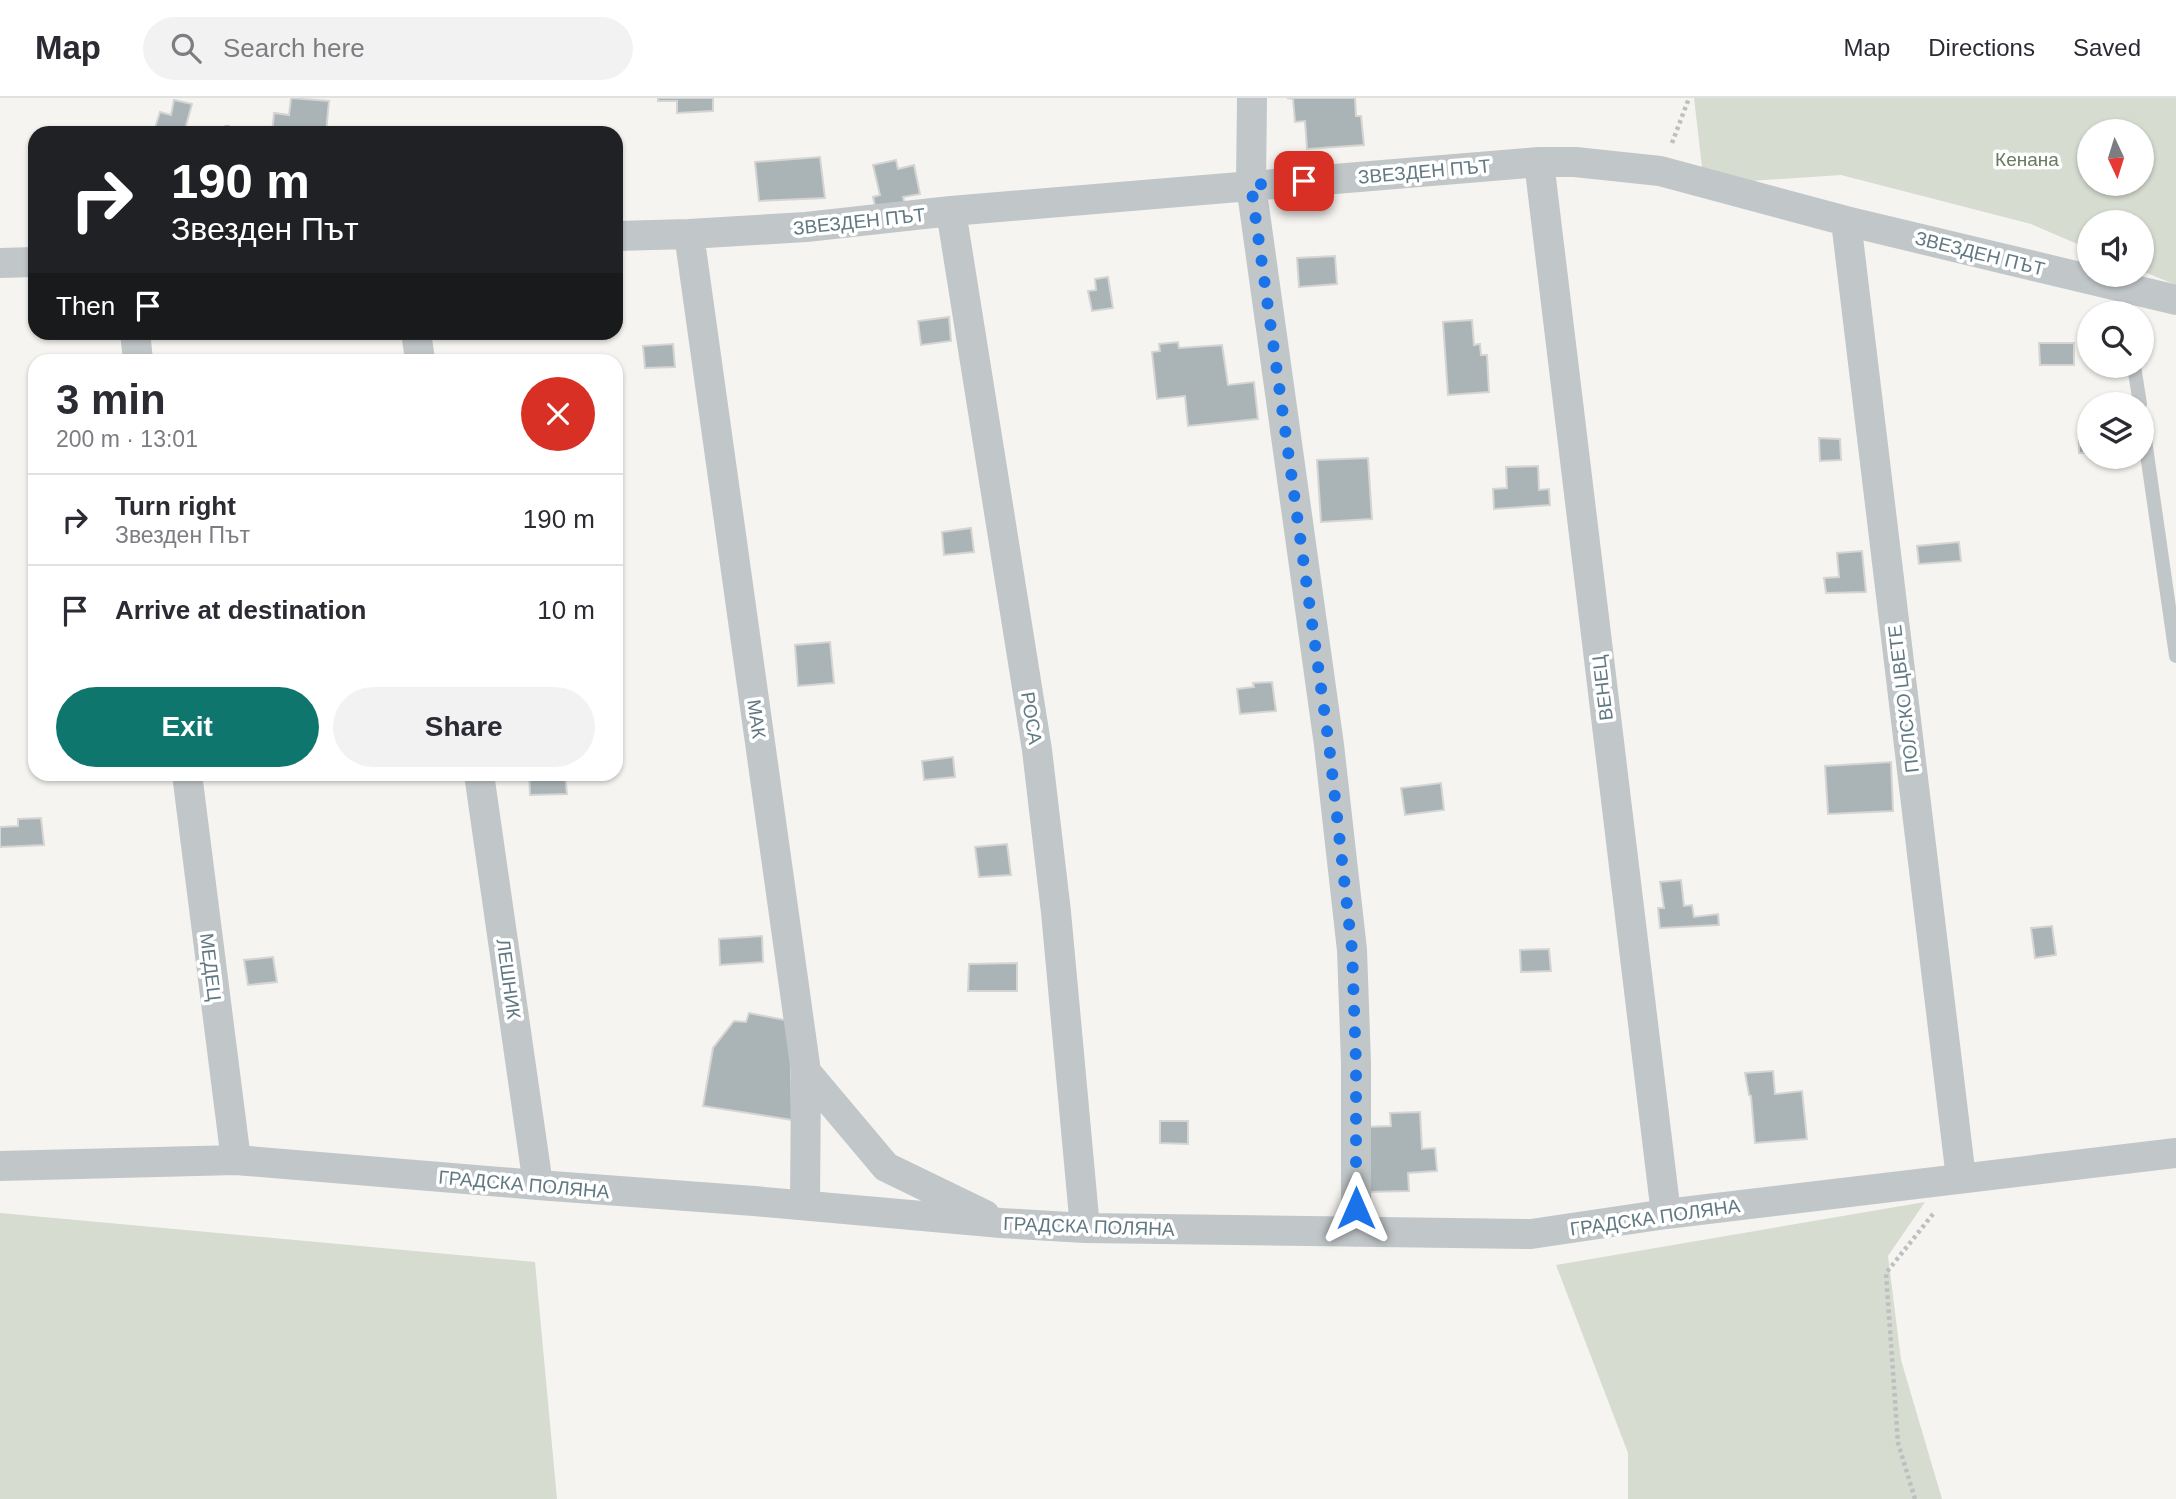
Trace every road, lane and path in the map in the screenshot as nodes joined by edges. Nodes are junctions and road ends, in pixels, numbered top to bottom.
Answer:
1 (1252, 98) edge
2 (1689, 98) edge
3 (1539, 162) junction
4 (1660, 171) junction
5 (1251, 185) junction
6 (951, 211) junction
7 (1846, 221) junction
8 (689, 234) junction
9 (623, 236) edge
10 (28, 262) edge
11 (0, 263) edge
12 (2125, 300) edge
13 (2176, 300) edge
14 (2149, 469) edge
15 (2176, 656) edge
16 (188, 781) edge
17 (480, 781) edge
18 (806, 1072) junction
19 (2176, 1153) edge
20 (236, 1160) junction
21 (0, 1166) edge
22 (1961, 1178) junction
23 (538, 1185) junction
24 (805, 1205) junction
25 (1665, 1214) junction
26 (1001, 1223) junction
27 (1085, 1228) junction
28 (1356, 1232) junction
29 (1915, 1499) edge

1 - 5 street
2 - 4 path
3 - 4 street, ЗВЕЗДЕН ПЪТ
3 - 5 street, ЗВЕЗДЕН ПЪТ
3 - 25 street, ВЕНЕЦ
4 - 7 street, ЗВЕЗДЕН ПЪТ
5 - 6 street, ЗВЕЗДЕН ПЪТ
5 - 28 street
6 - 8 street, ЗВЕЗДЕН ПЪТ
6 - 27 street, РОСА
7 - 12 street, ЗВЕЗДЕН ПЪТ
7 - 22 street, ПОЛСКО ЦВЕТЕ
8 - 9 street, ЗВЕЗДЕН ПЪТ
8 - 18 street, МАК
10 - 11 street
12 - 13 street, ЗВЕЗДЕН ПЪТ
14 - 15 lane
16 - 20 street, МЕДЕЦ
17 - 23 street, ЛЕШНИК
18 - 24 street, МАК
18 - 26 street
19 - 22 street, ГРАДСКА ПОЛЯНА
20 - 21 street, ГРАДСКА ПОЛЯНА
20 - 23 street, ГРАДСКА ПОЛЯНА
22 - 25 street, ГРАДСКА ПОЛЯНА
22 - 29 path
23 - 24 street, ГРАДСКА ПОЛЯНА
24 - 26 street, ГРАДСКА ПОЛЯНА
25 - 28 street, ГРАДСКА ПОЛЯНА
26 - 27 street, ГРАДСКА ПОЛЯНА
27 - 28 street, ГРАДСКА ПОЛЯНА

